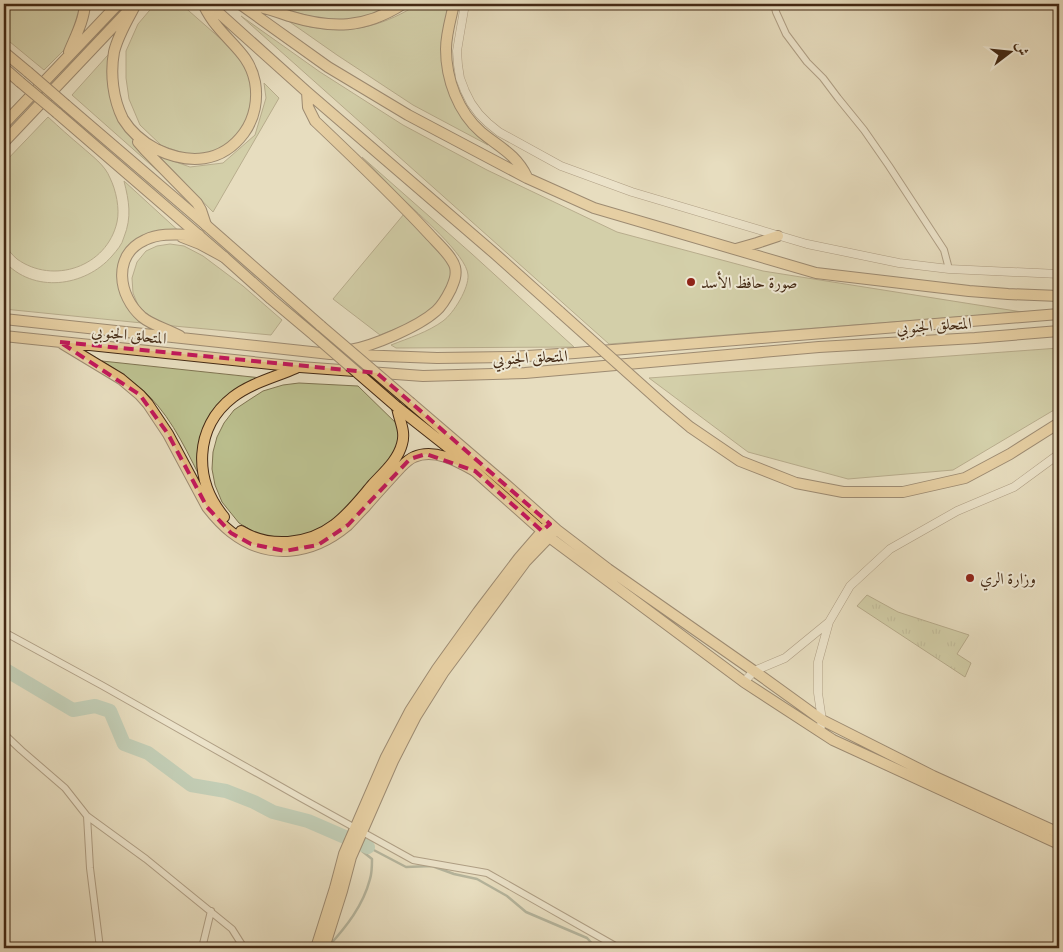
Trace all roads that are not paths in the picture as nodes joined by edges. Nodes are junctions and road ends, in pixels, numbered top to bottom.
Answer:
1 (86, 4) edge
2 (118, 4) edge
3 (136, 4) edge
4 (203, 4) edge
5 (209, 4) edge
6 (240, 4) edge
7 (245, 4) edge
8 (403, 4) edge
9 (454, 4) edge
10 (465, 4) edge
11 (774, 4) edge
12 (4, 52) edge
13 (67, 57) junction
14 (4, 68) edge
15 (307, 92) junction
16 (4, 124) edge
17 (131, 130) junction
18 (4, 142) edge
19 (528, 178) junction
20 (206, 225) junction
21 (174, 235) junction
22 (199, 235) junction
23 (778, 236) junction
24 (736, 249) junction
25 (224, 257) junction
26 (949, 269) junction
27 (1059, 274) edge
28 (1059, 296) edge
29 (1059, 314) edge
30 (4, 319) edge
31 (1059, 331) edge
32 (4, 336) edge
33 (185, 339) junction
34 (60, 342) junction
35 (330, 354) junction
36 (300, 367) junction
37 (397, 407) junction
38 (1059, 423) edge
39 (452, 445) junction
40 (1059, 454) edge
41 (475, 471) junction
42 (210, 505) junction
43 (549, 531) junction
44 (605, 573) junction
45 (828, 622) junction
46 (4, 632) edge
47 (754, 671) junction
48 (744, 682) junction
49 (822, 720) junction
50 (820, 732) junction
51 (4, 734) edge
52 (87, 816) junction
53 (359, 830) junction
54 (1059, 832) edge
55 (1059, 844) edge
56 (348, 856) junction
57 (211, 912) junction
58 (100, 948) edge
59 (202, 948) edge
60 (244, 948) edge
61 (316, 948) edge
62 (324, 948) edge
63 (619, 948) edge

1 - 13 main road
2 - 13 main road
3 - 17 main road
3 - 18 main road
4 - 17 main road
5 - 15 main road
6 - 19 main road
7 - 8 main road
9 - 19 main road
10 - 23 street
11 - 26 street
12 - 20 main road, bridge
13 - 16 main road
14 - 22 main road, bridge
15 - 35 main road
15 - 38 main road, bridge
17 - 20 main road
19 - 24 main road
20 - 39 main road, bridge
21 - 22 main road
21 - 25 main road
21 - 33 main road
22 - 25 main road
23 - 24 main road
23 - 26 street
24 - 28 main road
25 - 37 main road, bridge
26 - 27 street
29 - 35 main road, المتحلق الجنوبي
30 - 33 main road, المتحلق الجنوبي
31 - 36 main road, المتحلق الجنوبي
32 - 34 main road, المتحلق الجنوبي
33 - 35 main road, المتحلق الجنوبي
34 - 36 main road, المتحلق الجنوبي
34 - 42 main road
36 - 42 main road
37 - 39 main road
37 - 42 main road
39 - 41 main road
39 - 43 main road
40 - 45 street
41 - 42 main road
41 - 43 main road
43 - 44 main road
43 - 53 main road
44 - 47 main road
44 - 48 main road
45 - 47 street
45 - 49 street
46 - 53 street
47 - 48 street
47 - 49 main road
48 - 50 main road
49 - 50 street
49 - 54 main road
50 - 55 main road
51 - 52 street
52 - 57 street
52 - 58 street
53 - 56 main road
53 - 63 street
56 - 61 main road
56 - 62 main road
57 - 59 street
57 - 60 street

